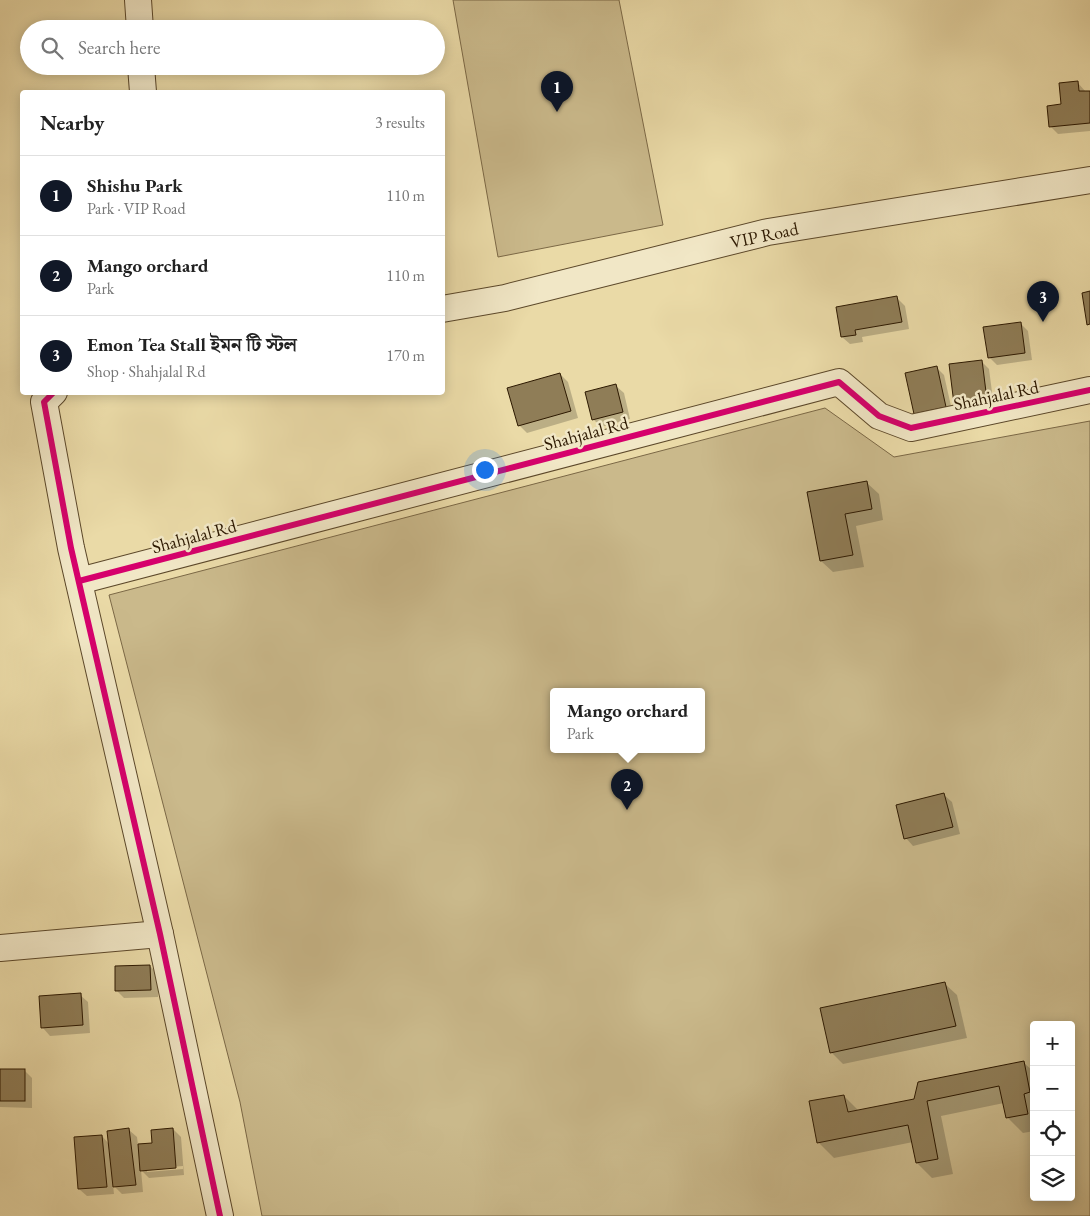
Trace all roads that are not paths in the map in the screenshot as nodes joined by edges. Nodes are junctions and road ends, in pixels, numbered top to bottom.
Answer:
1 (138, 0) edge
2 (139, 20) edge
3 (141, 75) edge
4 (142, 90) edge
5 (1090, 180) edge
6 (445, 308) edge
7 (1090, 390) edge
8 (51, 395) edge
9 (79, 581) junction
10 (160, 934) junction
11 (0, 948) edge
12 (220, 1216) edge

1 - 2 street
3 - 4 street
5 - 6 street, VIP Road
7 - 9 street, Shahjalal Rd
8 - 9 street
9 - 10 street
10 - 11 street
10 - 12 street

